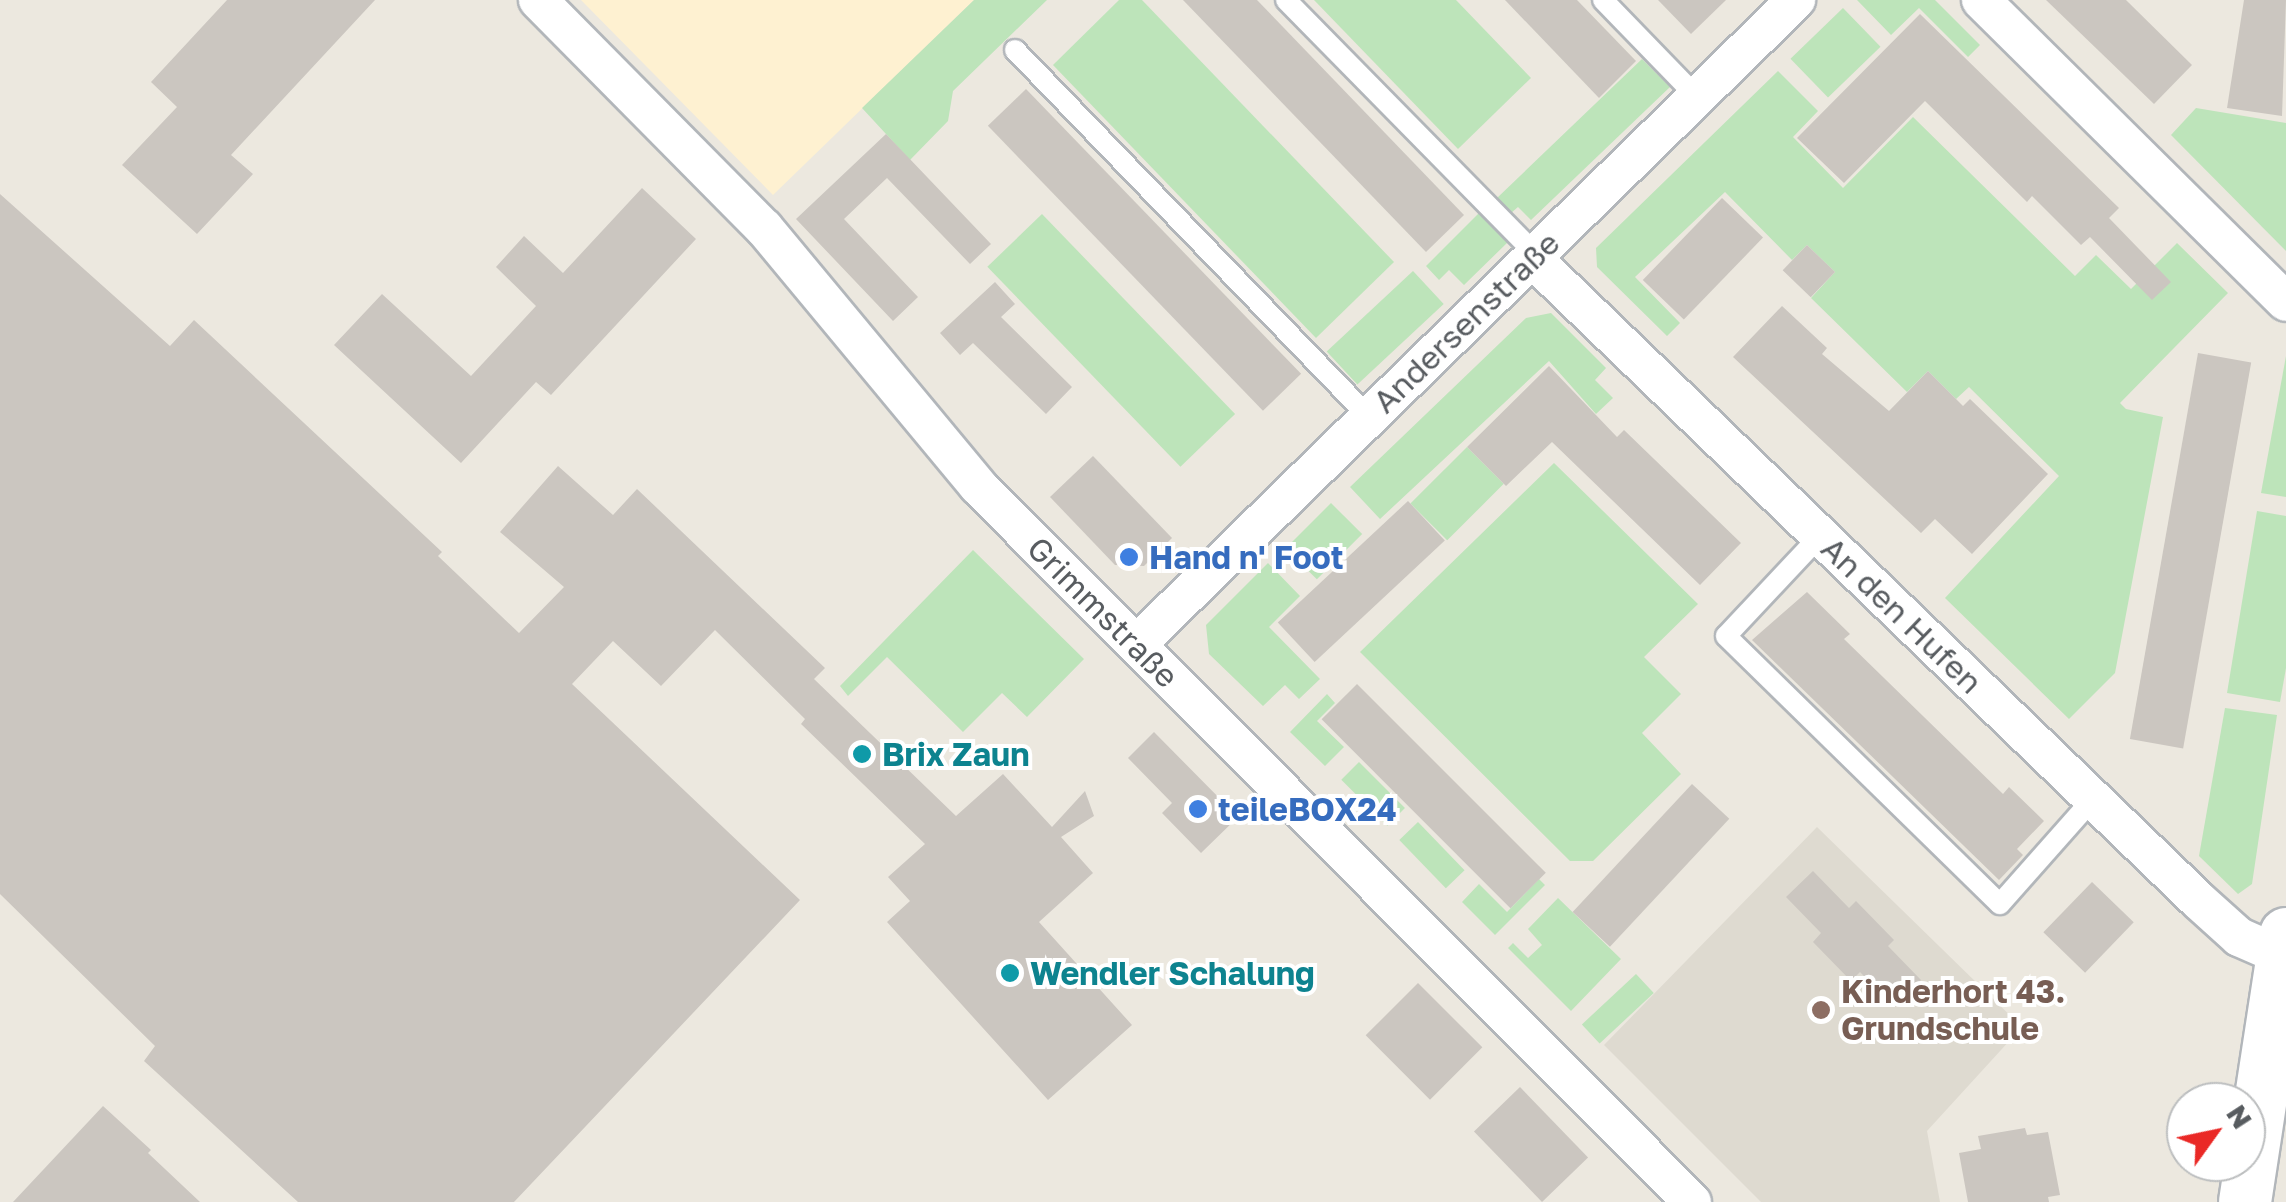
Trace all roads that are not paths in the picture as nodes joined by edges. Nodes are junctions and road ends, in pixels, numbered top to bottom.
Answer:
1 (538, 0) edge
2 (1286, 0) edge
3 (1603, 0) edge
4 (1796, 0) edge
5 (1980, 0) edge
6 (1015, 50) dead end
7 (1697, 96) junction
8 (1534, 256) junction
9 (2286, 302) edge
10 (1369, 418) junction
11 (1820, 536) junction
12 (1136, 645) junction
13 (2093, 799) junction
14 (2284, 945) edge
15 (1692, 1202) edge
16 (2245, 1202) edge

1 - 12 street, Grimmstraße
2 - 8 lane
3 - 7 lane
4 - 7 street, Andersenstraße
5 - 9 street
6 - 10 lane
7 - 8 street, Andersenstraße
8 - 10 street, Andersenstraße
8 - 11 street, An den Hufen
10 - 12 street, Andersenstraße
11 - 13 street, An den Hufen
11 - 13 lane
12 - 15 street, Grimmstraße
13 - 14 street, An den Hufen
14 - 16 street

